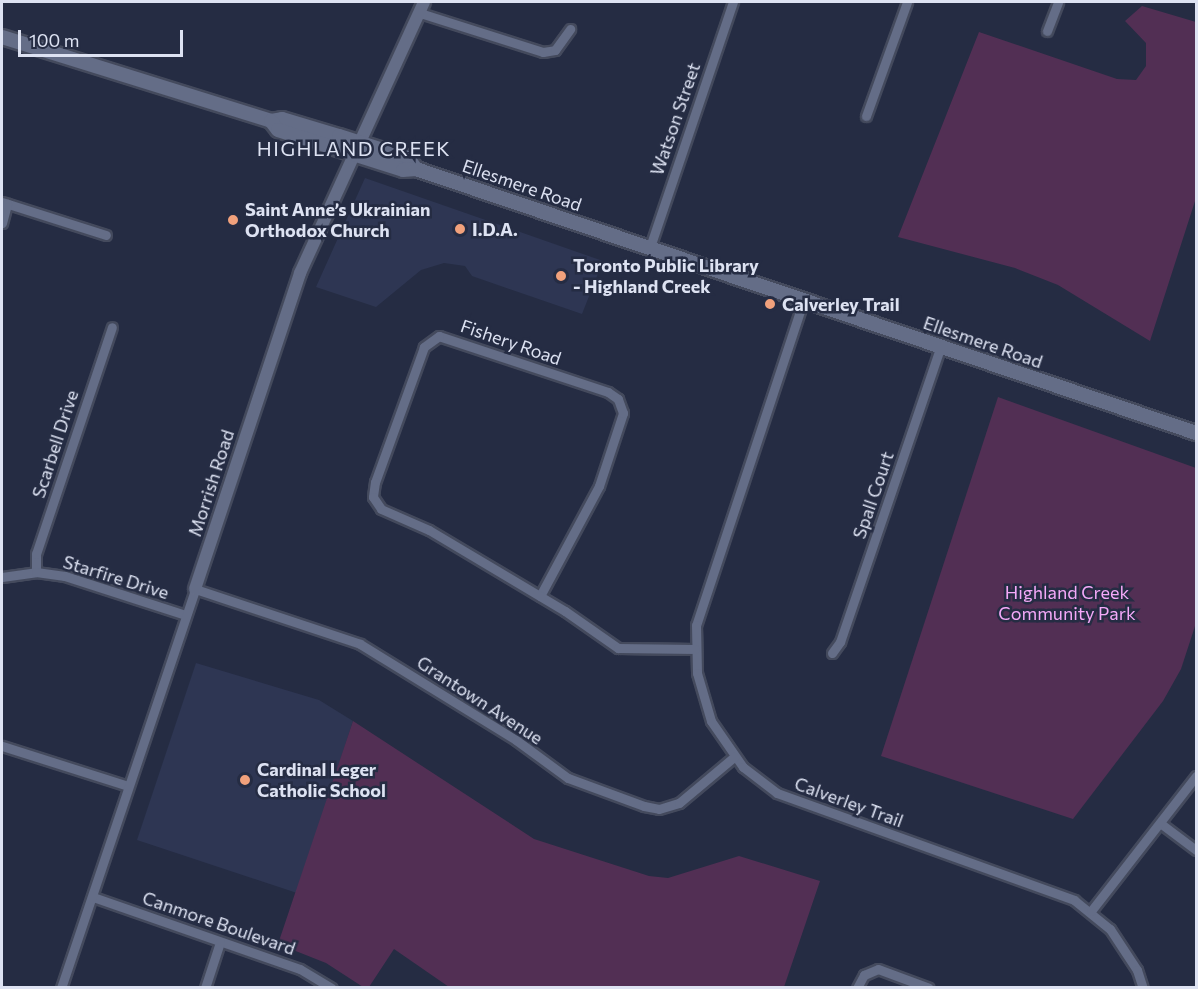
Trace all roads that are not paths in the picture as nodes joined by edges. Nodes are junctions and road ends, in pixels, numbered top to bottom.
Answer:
1 (733, 2) edge
2 (907, 2) edge
3 (1058, 2) edge
4 (422, 7) edge
5 (570, 29) dead end
6 (1047, 31) dead end
7 (2, 37) edge
8 (866, 116) dead end
9 (358, 148) junction
10 (4, 203) edge
11 (2, 223) edge
12 (106, 235) dead end
13 (650, 247) junction
14 (804, 299) junction
15 (112, 327) dead end
16 (941, 346) junction
17 (1197, 433) edge
18 (36, 572) junction
19 (2, 577) edge
20 (195, 589) junction
21 (540, 596) junction
22 (186, 615) junction
23 (695, 649) junction
24 (832, 653) dead end
25 (2, 746) edge
26 (734, 757) junction
27 (1197, 776) edge
28 (128, 786) junction
29 (1160, 823) junction
30 (1197, 850) edge
31 (93, 897) junction
32 (1091, 911) junction
33 (220, 942) junction
34 (61, 987) edge
35 (205, 987) edge
36 (332, 987) edge
37 (857, 987) edge
38 (929, 987) edge
39 (1143, 987) edge

1 - 13 street, Watson Street
2 - 8 street
3 - 6 street
4 - 5 street
4 - 9 street, Morrish Road
7 - 9 main road, Ellesmere Road
9 - 13 main road, Ellesmere Road
9 - 20 street, Morrish Road
10 - 11 street
10 - 12 street
13 - 14 main road, Ellesmere Road
14 - 16 main road, Ellesmere Road
14 - 23 street, Calverley Trail
15 - 18 street, Scarbell Drive
16 - 17 main road, Ellesmere Road
16 - 24 street, Spall Court
18 - 19 street, Starfire Drive
18 - 22 street, Starfire Drive
20 - 22 street, Morrish Road
20 - 26 street, Grantown Avenue
21 - 21 street, Fishery Road
21 - 23 street, Fishery Road
22 - 28 street, Morrish Road
23 - 26 street, Calverley Trail
25 - 28 street
26 - 32 street, Calverley Trail
27 - 29 street
28 - 31 street, Morrish Road
29 - 30 street
29 - 32 street
31 - 33 street, Canmore Boulevard
31 - 34 street, Morrish Road
32 - 39 street, Calverley Trail
33 - 35 street
33 - 36 street, Canmore Boulevard
37 - 38 street

